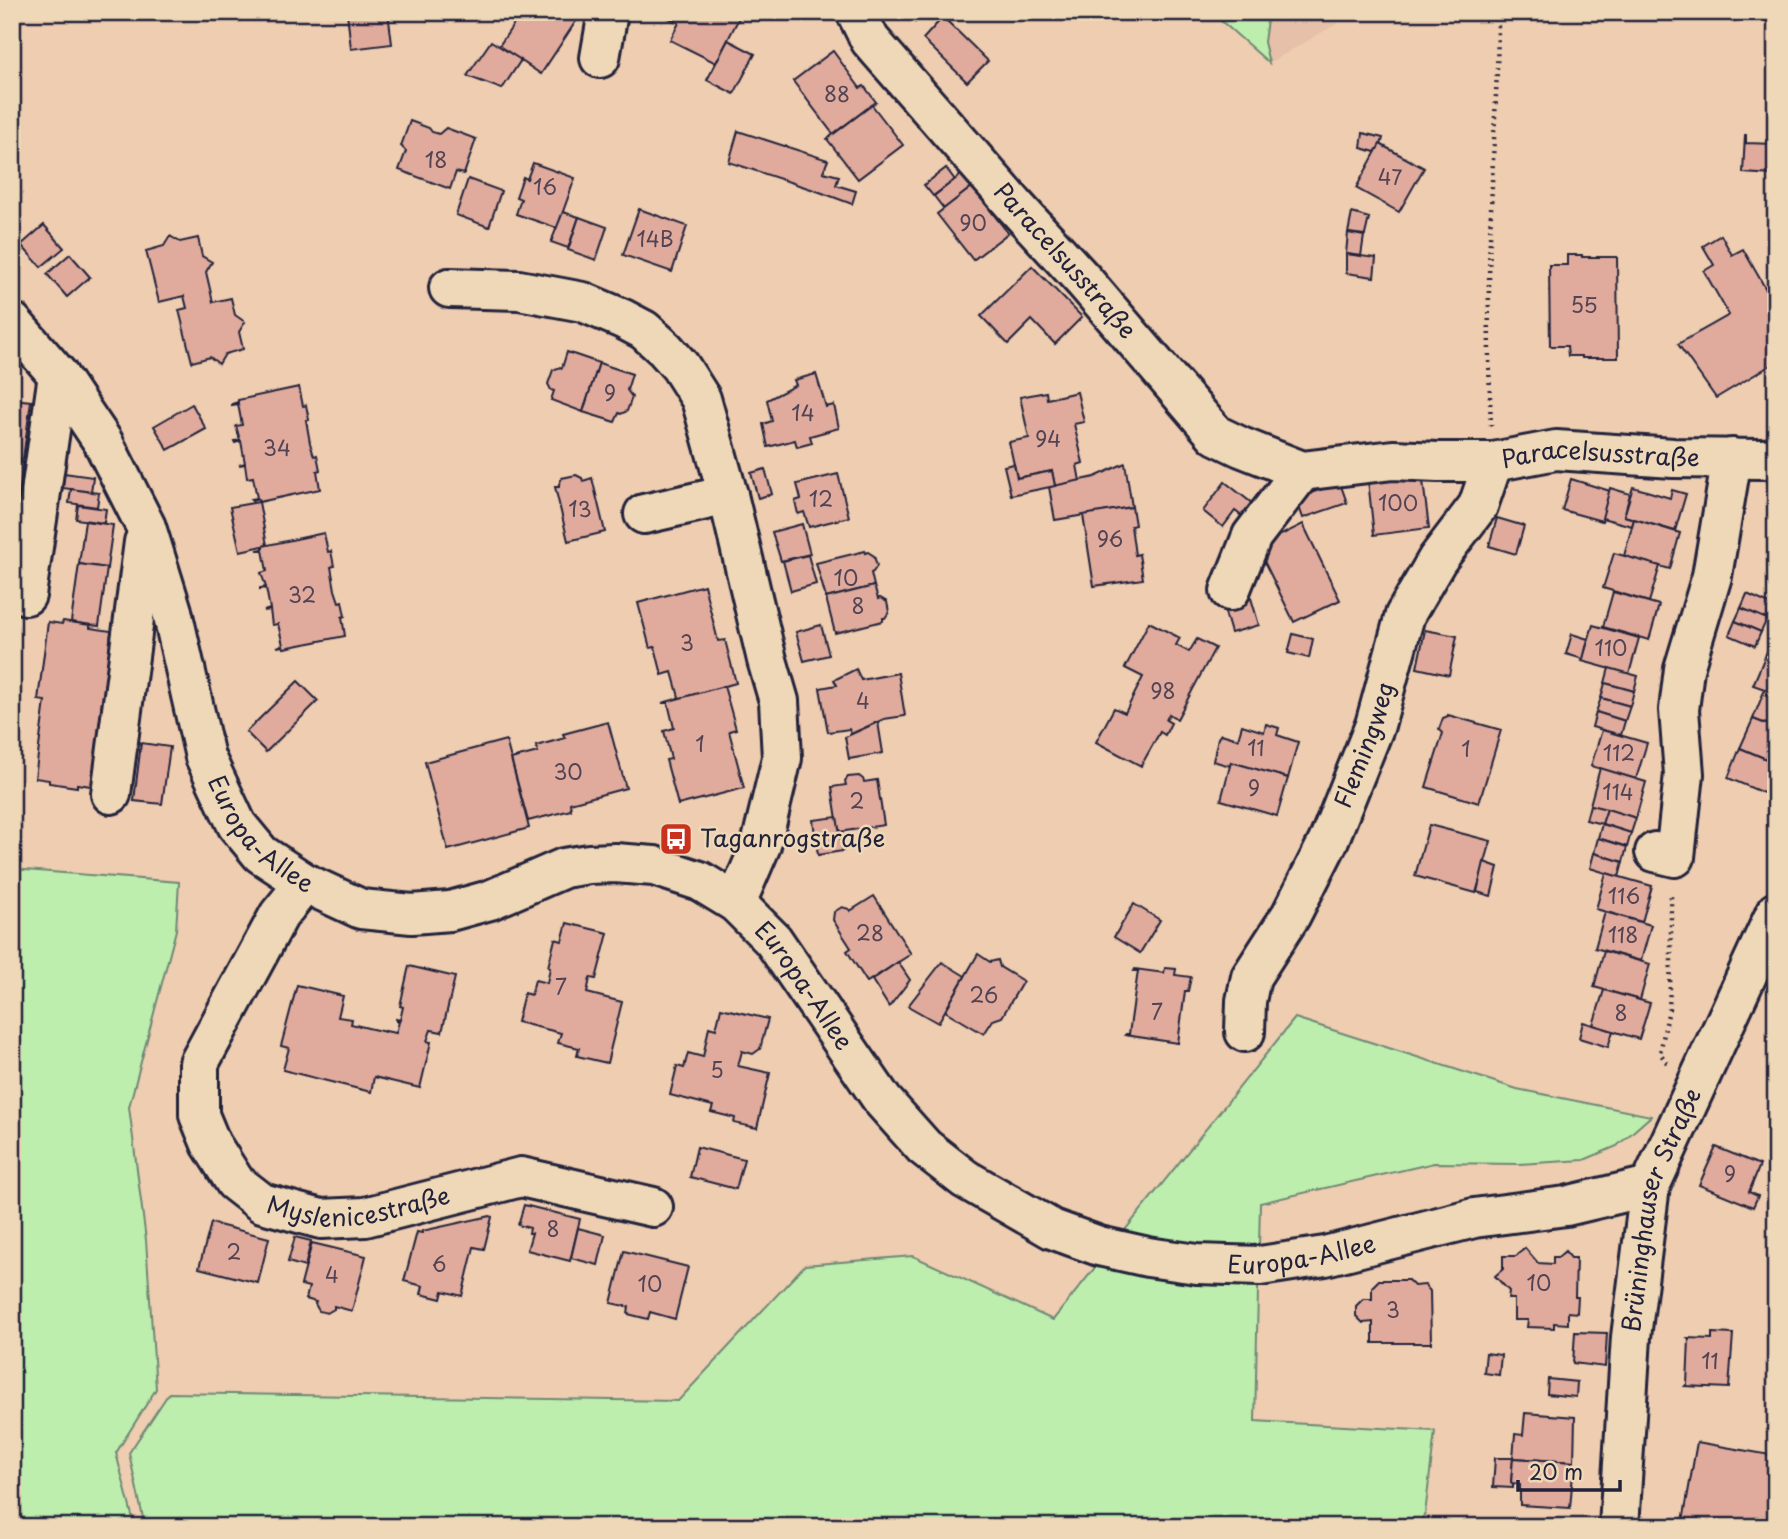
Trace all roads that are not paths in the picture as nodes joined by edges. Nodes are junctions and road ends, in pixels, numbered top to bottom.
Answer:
1 (608, 12) edge
2 (856, 12) edge
3 (600, 58) dead end
4 (449, 288) dead end
5 (12, 322) edge
6 (58, 374) junction
7 (1732, 458) junction
8 (1776, 458) edge
9 (1493, 462) junction
10 (1302, 471) junction
11 (728, 495) junction
12 (643, 514) dead end
13 (146, 527) junction
14 (1230, 591) dead end
15 (26, 595) dead end
16 (111, 794) dead end
17 (1665, 854) road end
18 (305, 883) junction
19 (736, 903) junction
20 (1776, 912) edge
21 (1245, 1032) dead end
22 (1650, 1186) junction
23 (653, 1207) dead end
24 (1619, 1527) edge

1 - 3 street
2 - 10 street, Paracelsusstraße
4 - 11 street
5 - 6 street, Europa-Allee
6 - 13 street, Europa-Allee
6 - 15 street
7 - 8 street, Paracelsusstraße
7 - 9 street, Paracelsusstraße
7 - 17 street, Paracelsusstraße
9 - 10 street, Paracelsusstraße
9 - 21 street, Flemingweg
10 - 14 street
11 - 12 street
11 - 19 street
13 - 16 street
13 - 18 street, Europa-Allee
18 - 19 street, Europa-Allee
18 - 23 street, Myslenicestraße
19 - 22 street, Europa-Allee
20 - 22 street, Brüninghauser Straße
22 - 24 street, Brüninghauser Straße

